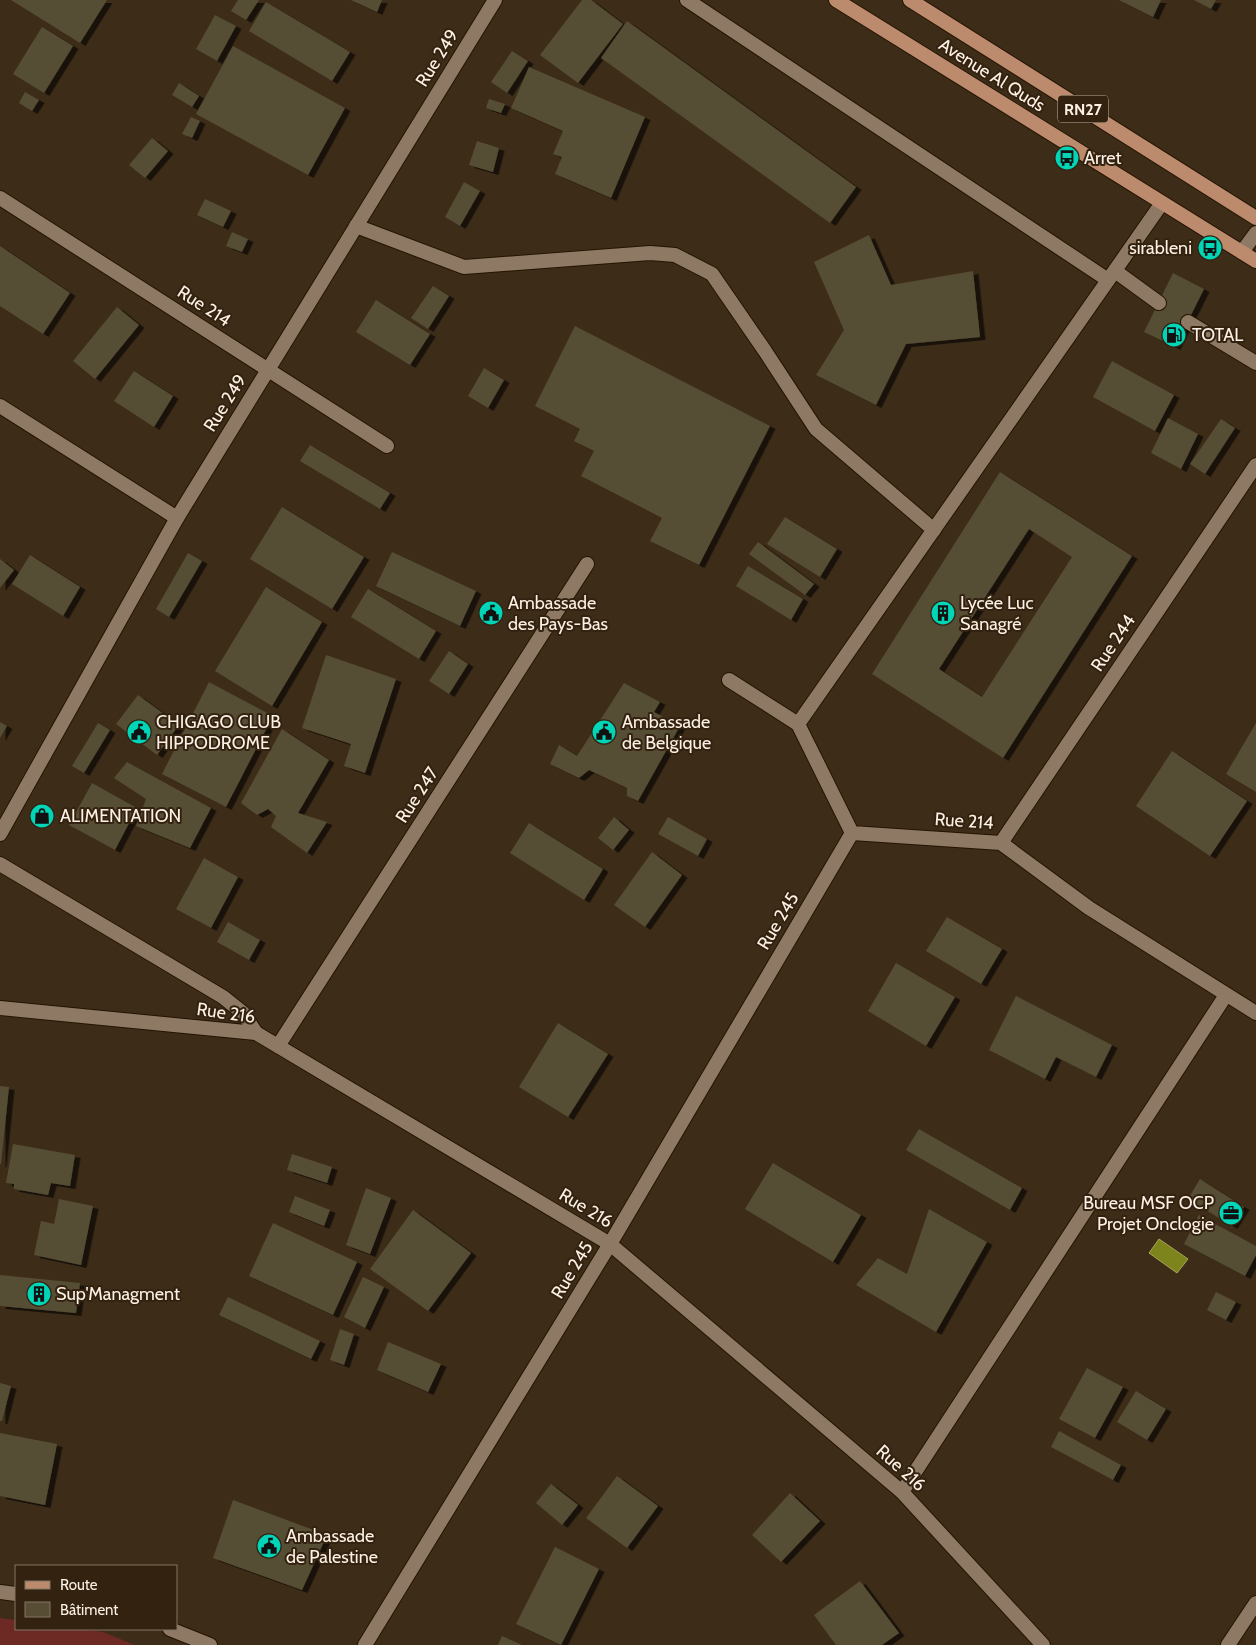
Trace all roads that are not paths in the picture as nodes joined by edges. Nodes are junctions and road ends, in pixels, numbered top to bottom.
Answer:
1 (495, 0) edge
2 (686, 0) edge
3 (836, 0) edge
4 (910, 0) edge
5 (0, 198) edge
6 (1162, 203) junction
7 (1256, 218) edge
8 (356, 226) junction
9 (1256, 233) edge
10 (1242, 252) junction
11 (1256, 261) edge
12 (1112, 275) junction
13 (1158, 303) dead end
14 (1188, 322) dead end
15 (1256, 363) edge
16 (268, 370) junction
17 (0, 406) edge
18 (387, 446) dead end
19 (1256, 464) edge
20 (177, 518) junction
21 (934, 530) junction
22 (587, 564) dead end
23 (729, 680) dead end
24 (798, 724) junction
25 (852, 833) junction
26 (0, 834) edge
27 (1002, 843) junction
28 (0, 864) edge
29 (1226, 995) junction
30 (0, 1008) edge
31 (1256, 1014) edge
32 (256, 1034) junction
33 (278, 1046) junction
34 (610, 1244) junction
35 (902, 1492) junction
36 (0, 1592) edge
37 (15, 1594) edge
38 (1256, 1603) edge
39 (172, 1630) edge
40 (210, 1645) edge
41 (365, 1645) edge
42 (1043, 1645) edge
43 (1228, 1645) edge

1 - 8 street, Rue 249
2 - 12 street
3 - 6 main road, Avenue Al Quds / RN27
4 - 7 main road, Avenue Al Quds / RN27
5 - 16 street, Rue 214
6 - 10 main road, Avenue Al Quds / RN27
6 - 12 street
8 - 16 street, Rue 249
8 - 21 street
9 - 10 street
10 - 11 main road, Avenue Al Quds / RN27
12 - 13 street
12 - 21 street
14 - 15 street
16 - 18 street, Rue 214
16 - 20 street, Rue 249
17 - 20 street
19 - 27 street, Rue 244
20 - 26 street, Rue 249
21 - 24 street
22 - 33 street, Rue 247
23 - 24 street
24 - 25 street
25 - 27 street, Rue 214
25 - 34 street, Rue 245
27 - 29 street, Rue 214
28 - 32 street
29 - 31 street, Rue 214
29 - 35 street
30 - 32 street, Rue 216
32 - 33 street, Rue 216
33 - 34 street, Rue 216
34 - 35 street, Rue 216
34 - 41 street, Rue 245
35 - 42 street, Rue 216
36 - 37 street
38 - 43 street
39 - 40 street

